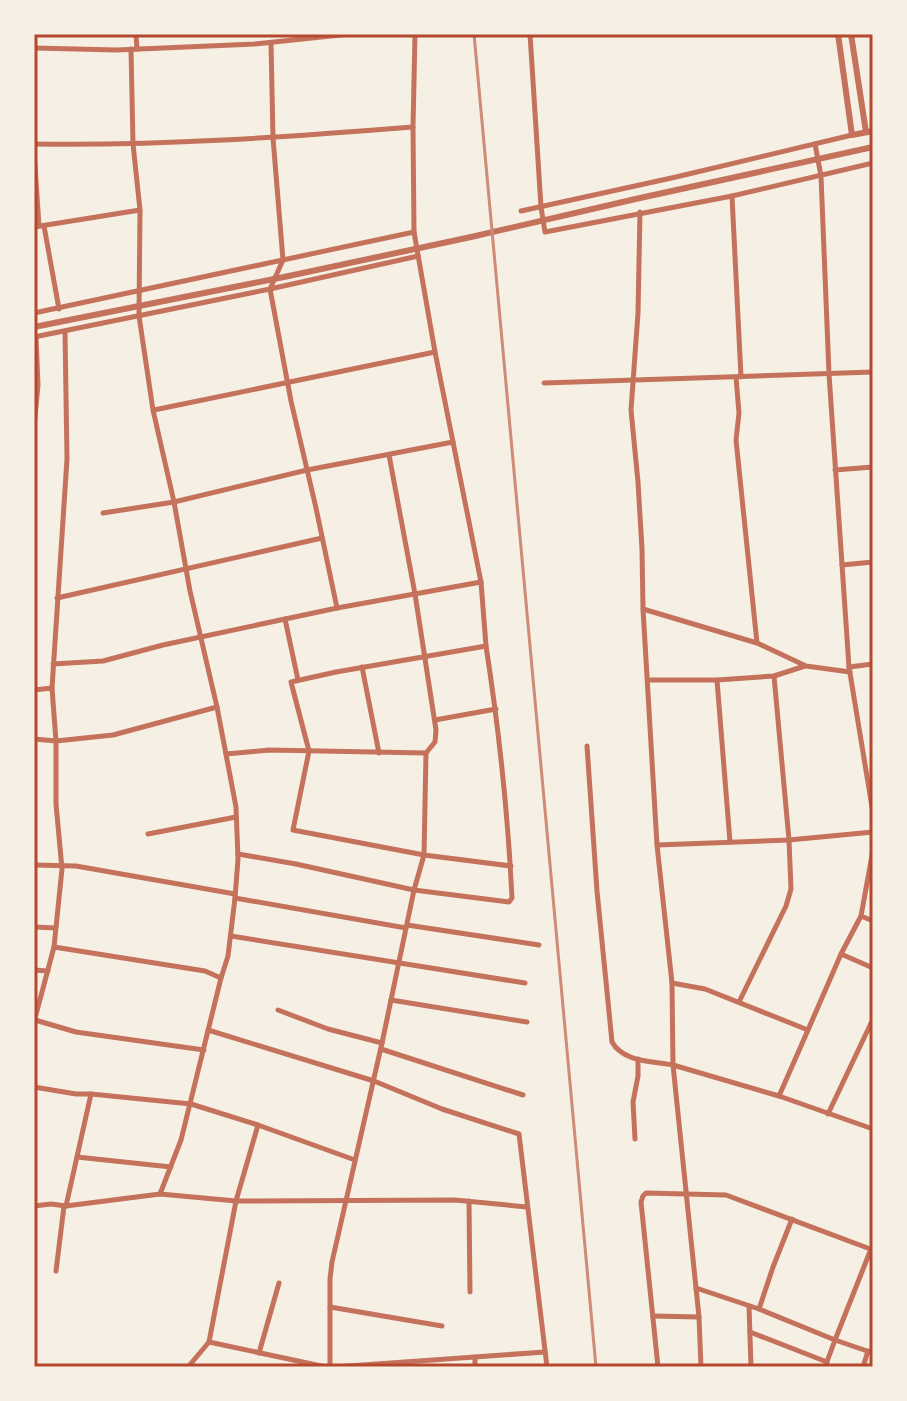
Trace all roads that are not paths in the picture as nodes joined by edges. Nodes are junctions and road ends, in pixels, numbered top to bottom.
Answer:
1 (136, 34) edge
2 (224, 34) edge
3 (350, 34) edge
4 (415, 34) edge
5 (530, 34) edge
6 (838, 34) edge
7 (851, 34) edge
8 (323, 35) edge
9 (271, 43) junction
10 (224, 45) junction
11 (34, 48) edge
12 (134, 49) junction
13 (413, 127) junction
14 (870, 132) edge
15 (852, 135) junction
16 (273, 138) junction
17 (34, 144) edge
18 (133, 144) junction
19 (815, 144) junction
20 (873, 147) edge
21 (34, 151) edge
22 (873, 163) edge
23 (821, 176) junction
24 (732, 196) junction
25 (541, 207) junction
26 (140, 210) junction
27 (521, 211) dead end
28 (640, 212) junction
29 (39, 226) edge
30 (414, 232) junction
31 (418, 256) junction
32 (283, 260) junction
33 (270, 289) junction
34 (141, 291) junction
35 (59, 309) junction
36 (34, 313) edge
37 (139, 316) junction
38 (34, 327) edge
39 (65, 332) junction
40 (35, 337) edge
41 (435, 352) junction
42 (873, 372) edge
43 (829, 374) junction
44 (738, 377) junction
45 (633, 380) junction
46 (288, 383) junction
47 (544, 383) dead end
48 (153, 410) junction
49 (34, 428) edge
50 (453, 442) junction
51 (389, 455) junction
52 (873, 467) edge
53 (307, 470) junction
54 (835, 470) junction
55 (174, 502) junction
56 (103, 513) dead end
57 (322, 538) junction
58 (873, 562) edge
59 (842, 565) junction
60 (186, 568) junction
61 (481, 582) junction
62 (415, 594) junction
63 (57, 598) junction
64 (337, 608) junction
65 (643, 609) junction
66 (285, 619) junction
67 (200, 637) junction
68 (757, 643) junction
69 (486, 646) junction
70 (425, 655) junction
71 (53, 664) junction
72 (873, 664) edge
73 (806, 666) junction
74 (362, 667) junction
75 (849, 670) junction
76 (774, 676) junction
77 (298, 680) junction
78 (648, 680) junction
79 (717, 680) junction
80 (52, 688) junction
81 (34, 690) edge
82 (217, 707) junction
83 (496, 709) junction
84 (435, 720) junction
85 (34, 739) edge
86 (56, 741) junction
87 (587, 746) dead end
88 (309, 751) junction
89 (379, 753) junction
90 (426, 753) junction
91 (226, 754) junction
92 (873, 813) edge
93 (236, 817) junction
94 (873, 832) edge
95 (148, 834) dead end
96 (789, 840) junction
97 (730, 843) junction
98 (657, 845) junction
99 (873, 850) edge
100 (238, 854) junction
101 (424, 855) junction
102 (34, 865) edge
103 (61, 865) junction
104 (511, 866) junction
105 (414, 890) junction
106 (235, 896) junction
107 (861, 916) junction
108 (873, 921) edge
109 (407, 926) junction
110 (34, 927) edge
111 (56, 928) junction
112 (231, 936) junction
113 (539, 945) dead end
114 (54, 947) junction
115 (841, 954) junction
116 (399, 962) junction
117 (873, 968) edge
118 (34, 970) edge
119 (48, 971) junction
120 (221, 978) junction
121 (525, 983) dead end
122 (672, 983) junction
123 (391, 1000) junction
124 (739, 1002) junction
125 (36, 1010) edge
126 (278, 1010) dead end
127 (873, 1019) edge
128 (34, 1021) edge
129 (527, 1022) dead end
130 (208, 1030) junction
131 (808, 1030) junction
132 (381, 1046) junction
133 (204, 1050) junction
134 (638, 1059) junction
135 (673, 1065) junction
136 (374, 1081) junction
137 (34, 1087) edge
138 (91, 1094) junction
139 (523, 1095) dead end
140 (779, 1096) junction
141 (191, 1104) junction
142 (828, 1114) junction
143 (873, 1120) edge
144 (258, 1125) junction
145 (871, 1128) edge
146 (635, 1139) dead end
147 (77, 1157) junction
148 (355, 1160) junction
149 (171, 1167) junction
150 (160, 1194) junction
151 (687, 1194) junction
152 (347, 1199) junction
153 (236, 1201) junction
154 (469, 1201) junction
155 (34, 1206) edge
156 (65, 1206) junction
157 (527, 1207) junction
158 (792, 1219) junction
159 (872, 1249) edge
160 (56, 1271) dead end
161 (279, 1283) dead end
162 (696, 1288) junction
163 (470, 1292) dead end
164 (749, 1306) junction
165 (330, 1307) junction
166 (759, 1309) junction
167 (653, 1316) junction
168 (699, 1317) junction
169 (442, 1326) dead end
170 (750, 1332) junction
171 (835, 1340) junction
172 (209, 1342) junction
173 (545, 1352) junction
174 (871, 1352) edge
175 (259, 1353) junction
176 (475, 1357) junction
177 (406, 1365) edge
178 (826, 1365) edge
179 (188, 1367) edge
180 (330, 1367) edge
181 (475, 1367) edge
182 (547, 1367) edge
183 (658, 1367) edge
184 (701, 1367) edge
185 (751, 1367) edge
186 (863, 1367) edge

1 - 12 street
2 - 10 street
3 - 8 street
4 - 13 street
5 - 25 street
6 - 15 street
7 - 14 street
8 - 9 street
9 - 10 street
9 - 16 street
10 - 12 street
11 - 12 street
12 - 18 street
13 - 16 street
13 - 30 street
14 - 15 street
15 - 19 street
16 - 18 street
16 - 32 street
17 - 18 street
18 - 26 street
19 - 23 street
19 - 25 street
20 - 38 street
21 - 29 street
22 - 23 street
23 - 24 street
23 - 43 street
24 - 28 street
24 - 44 street
25 - 27 street
25 - 28 street
26 - 29 street
26 - 34 street
28 - 45 street
29 - 35 street
30 - 31 street
30 - 32 street
31 - 33 street
31 - 41 street
32 - 33 street
32 - 34 street
33 - 37 street
33 - 46 street
34 - 35 street
34 - 37 street
35 - 36 street
37 - 39 street
37 - 48 street
39 - 40 street
39 - 63 street
40 - 49 street
41 - 46 street
41 - 50 street
42 - 43 street
43 - 44 street
43 - 54 street
44 - 45 street
44 - 68 street
45 - 47 street
45 - 65 street
46 - 48 street
46 - 53 street
48 - 55 street
50 - 51 street
50 - 61 street
51 - 53 street
51 - 62 street
52 - 54 street
53 - 55 street
53 - 57 street
54 - 59 street
55 - 56 street
55 - 60 street
57 - 60 street
57 - 64 street
58 - 59 street
59 - 75 street
60 - 63 street
60 - 67 street
61 - 62 street
61 - 69 street
62 - 64 street
62 - 70 street
63 - 71 street
64 - 66 street
65 - 68 street
65 - 78 street
66 - 67 street
66 - 77 street
67 - 71 street
67 - 82 street
68 - 73 street
69 - 70 street
69 - 83 street
70 - 74 street
70 - 84 street
71 - 80 street
72 - 75 street
73 - 75 street
73 - 76 street
74 - 77 street
74 - 89 street
75 - 92 street
76 - 79 street
76 - 96 street
77 - 88 street
78 - 79 street
78 - 98 street
79 - 97 street
80 - 81 street
80 - 86 street
82 - 86 street
82 - 91 street
83 - 84 street
83 - 104 street
84 - 90 street
85 - 86 street
86 - 103 street
87 - 134 street
88 - 89 street
88 - 91 street
88 - 101 street
89 - 90 street
90 - 101 street
91 - 93 street
93 - 95 street
93 - 100 street
94 - 96 street
96 - 97 street
96 - 124 street
97 - 98 street
98 - 122 street
99 - 107 street
100 - 105 street
100 - 106 street
101 - 104 street
101 - 105 street
102 - 103 street
103 - 106 street
103 - 111 street
104 - 105 street
105 - 109 street
106 - 109 street
106 - 112 street
107 - 108 street
107 - 115 street
109 - 113 street
109 - 116 street
110 - 111 street
111 - 114 street
112 - 116 street
112 - 120 street
114 - 119 street
114 - 120 street
115 - 117 street
115 - 131 street
116 - 121 street
116 - 123 street
118 - 119 street
119 - 125 street
120 - 130 street
122 - 124 street
122 - 135 street
123 - 129 street
123 - 132 street
124 - 131 street
125 - 128 street
126 - 132 street
127 - 142 street
128 - 133 street
130 - 133 street
130 - 136 street
131 - 140 street
132 - 136 street
132 - 139 street
133 - 141 street
134 - 135 street
134 - 146 street
135 - 140 street
135 - 151 street
136 - 148 street
136 - 157 street
137 - 138 street
138 - 141 street
138 - 147 street
140 - 142 street
141 - 144 street
141 - 149 street
142 - 145 street
143 - 145 street
144 - 148 street
144 - 153 street
147 - 149 street
147 - 156 street
148 - 152 street
149 - 150 street
150 - 153 street
150 - 156 street
151 - 158 street
151 - 162 street
151 - 167 street
152 - 153 street
152 - 154 street
152 - 165 street
153 - 172 street
154 - 157 street
154 - 163 street
155 - 156 street
156 - 160 street
157 - 173 street
158 - 159 street
158 - 166 street
159 - 171 street
161 - 175 street
162 - 164 street
162 - 168 street
164 - 166 street
164 - 170 street
165 - 169 street
165 - 180 street
166 - 171 street
167 - 168 street
167 - 183 street
168 - 184 street
170 - 178 street
170 - 185 street
171 - 174 street
171 - 178 street
172 - 175 street
172 - 179 street
173 - 176 street
173 - 182 street
174 - 186 street
175 - 180 street
176 - 177 street
176 - 181 street
177 - 180 street

